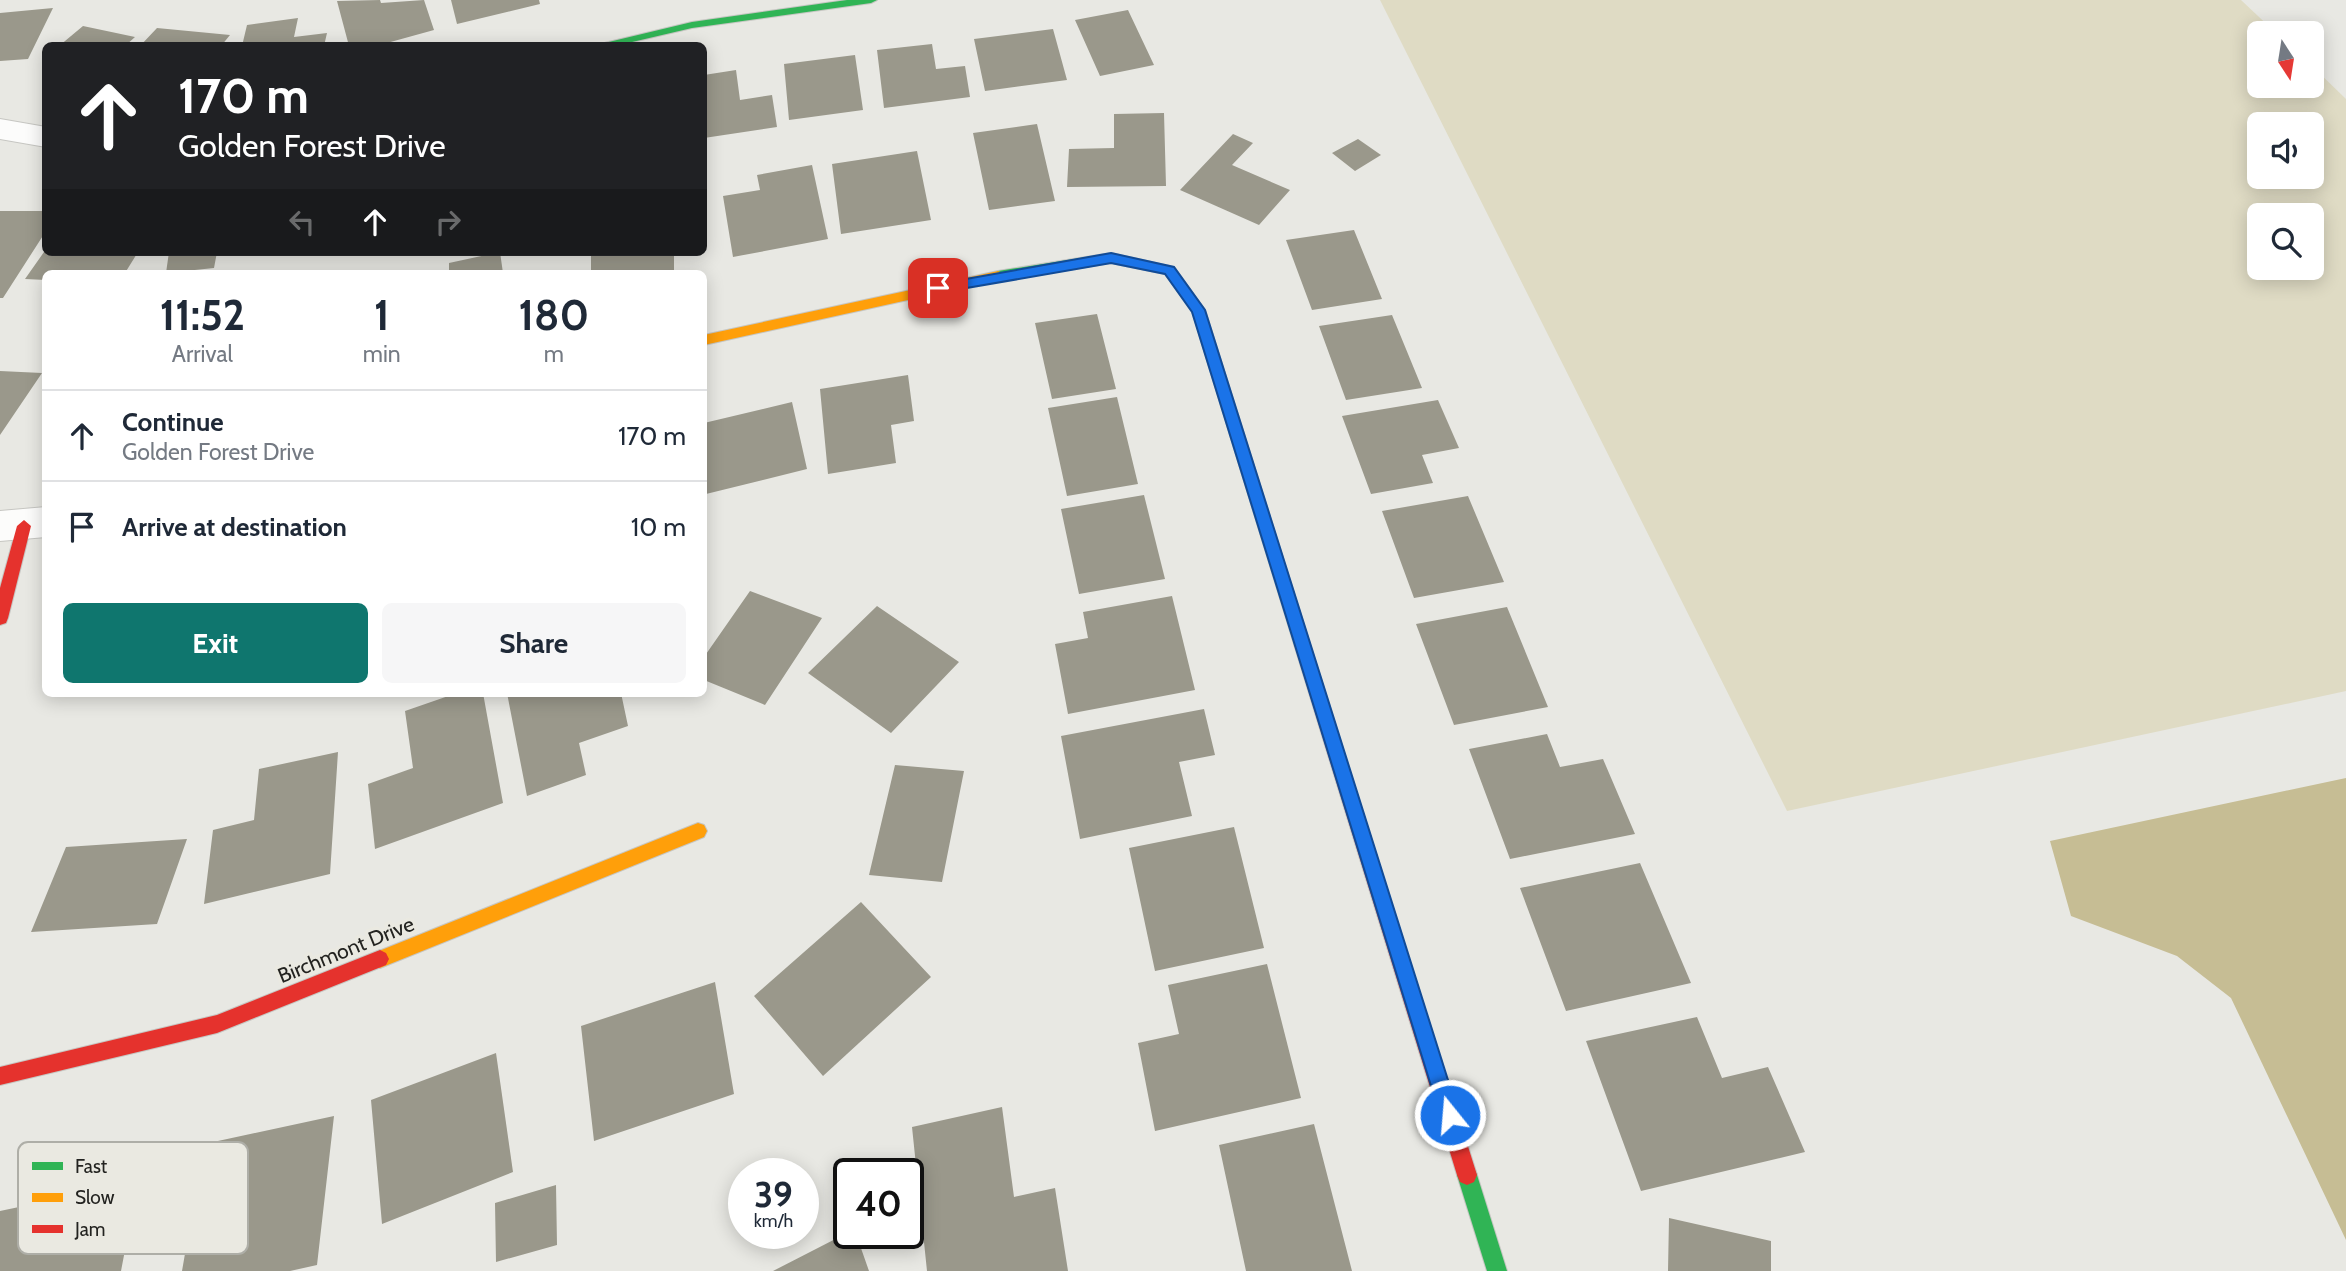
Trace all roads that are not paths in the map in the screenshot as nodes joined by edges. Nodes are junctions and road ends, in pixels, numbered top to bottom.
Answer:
1 (871, 0) edge
2 (615, 42) edge
3 (0, 130) edge
4 (42, 136) edge
5 (707, 339) edge
6 (23, 525) edge
7 (0, 618) edge
8 (698, 831) dead end
9 (0, 1076) edge
10 (1497, 1271) edge

1 - 2 street
3 - 4 street
5 - 10 street
6 - 7 street
8 - 9 street, Birchmont Drive

